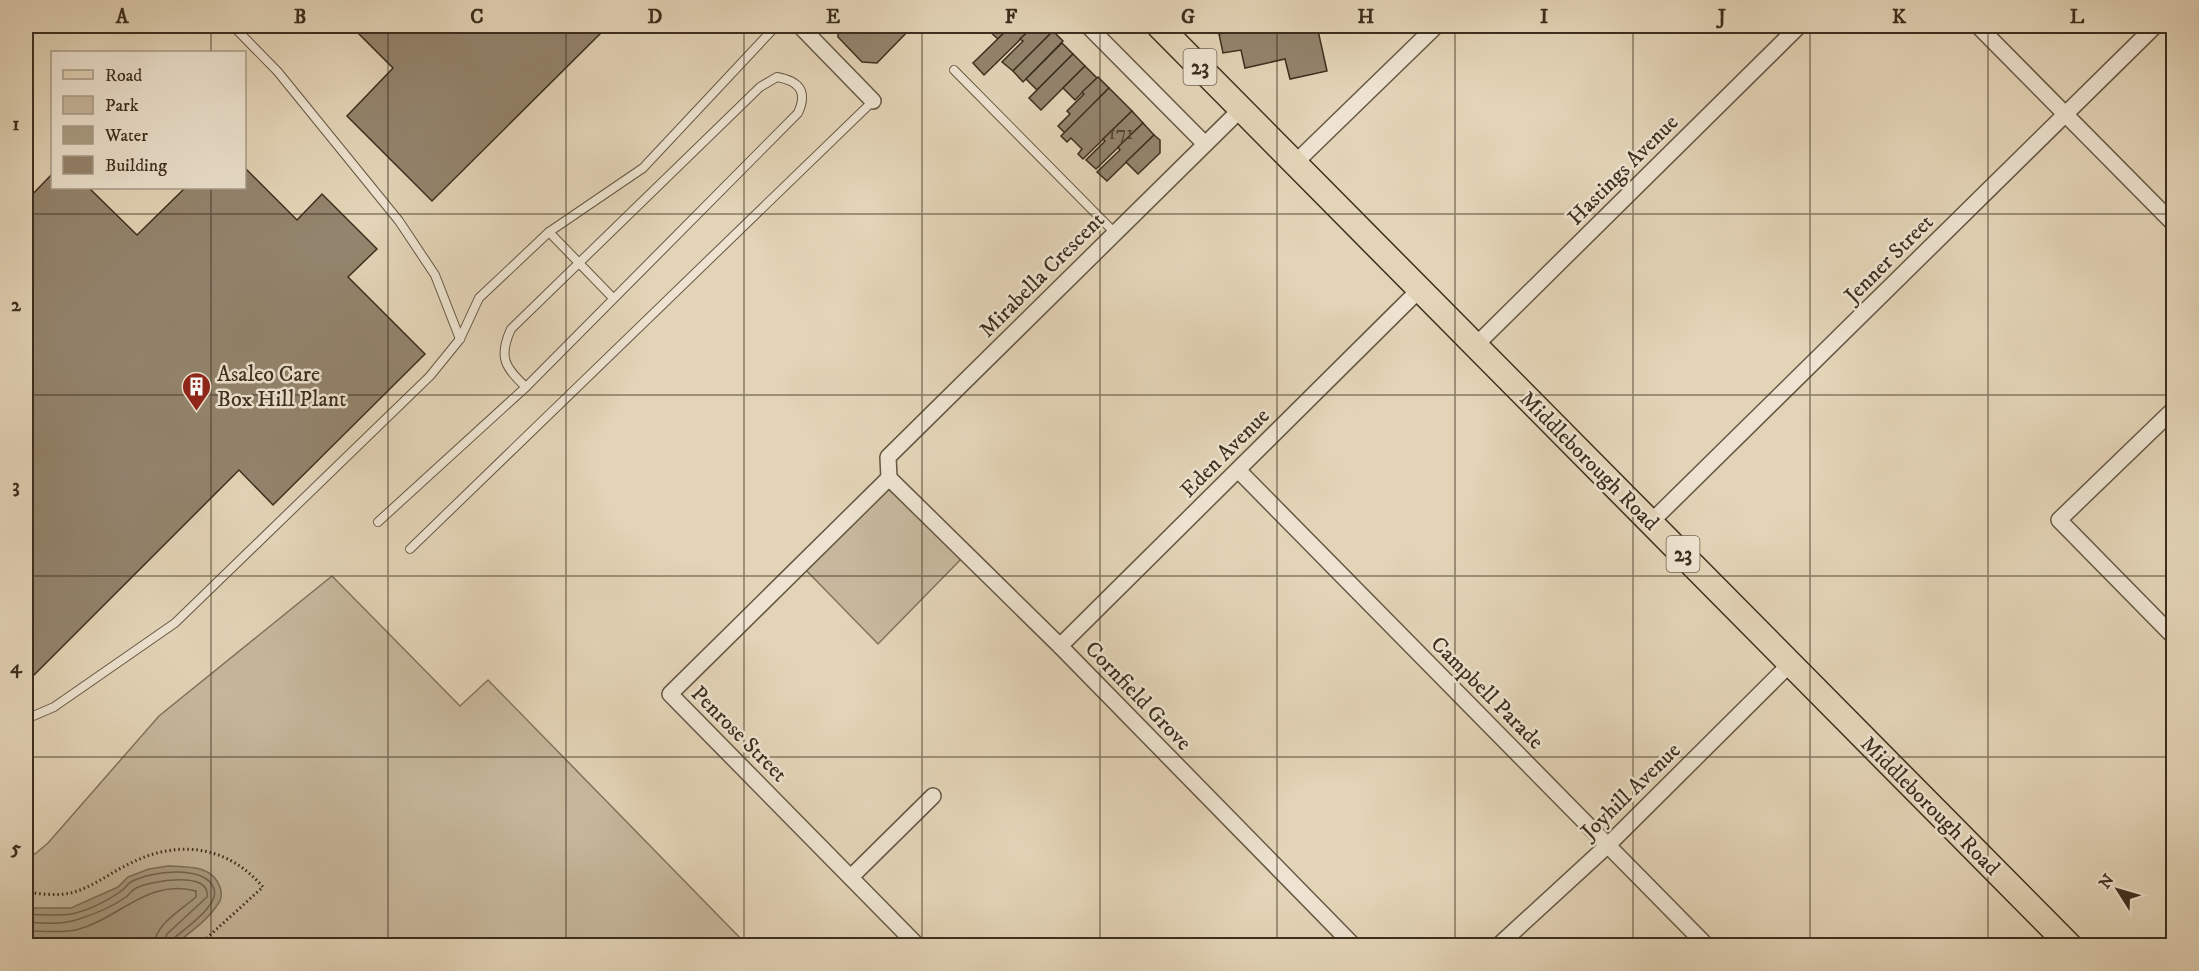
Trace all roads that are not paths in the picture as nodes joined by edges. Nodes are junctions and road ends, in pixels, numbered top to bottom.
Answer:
1 (233, 26) edge
2 (776, 26) edge
3 (800, 26) edge
4 (1088, 26) edge
5 (1159, 26) edge
6 (1436, 26) edge
7 (1799, 26) edge
8 (1978, 26) edge
9 (2155, 26) edge
10 (954, 70) dead end
11 (873, 102) joint
12 (1241, 109) junction
13 (2066, 114) junction
14 (1205, 144) junction
15 (1295, 162) junction
16 (2174, 224) edge
17 (549, 232) junction
18 (1114, 232) junction
19 (579, 264) junction
20 (1420, 289) junction
21 (613, 298) junction
22 (460, 339) junction
23 (1476, 345) junction
24 (526, 387) junction
25 (2174, 409) edge
26 (1238, 470) junction
27 (889, 478) junction
28 (378, 522) dead end
29 (1652, 522) junction
30 (410, 549) dead end
31 (2174, 637) edge
32 (1060, 646) junction
33 (1791, 663) junction
34 (26, 719) edge
35 (933, 796) dead end
36 (1608, 845) junction
37 (851, 877) junction
38 (918, 945) edge
39 (1354, 945) edge
40 (1498, 945) edge
41 (1707, 945) edge
42 (2070, 945) edge

1 - 22 lane
2 - 17 lane
3 - 11 street
4 - 14 street
5 - 12 main road, Middleborough Road / 23
6 - 15 street
7 - 23 street, Hastings Avenue
8 - 13 street
9 - 13 street, Jenner Street
10 - 18 lane
11 - 30 lane
12 - 14 street, Mirabella Crescent
12 - 15 main road, Middleborough Road / 23
13 - 16 street
13 - 29 street, Jenner Street
14 - 18 street, Mirabella Crescent
15 - 20 main road, Middleborough Road / 23
17 - 19 lane
17 - 22 lane
18 - 27 street, Mirabella Crescent
19 - 21 lane
19 - 21 lane
19 - 24 lane
20 - 23 main road, Middleborough Road / 23
20 - 26 street, Eden Avenue
21 - 24 lane
22 - 34 lane
23 - 29 main road, Middleborough Road / 23
24 - 28 lane
25 - 31 street
26 - 32 street, Eden Avenue
26 - 36 street, Campbell Parade
27 - 32 street, Cornfield Grove
27 - 37 street, Penrose Street
29 - 33 main road, Middleborough Road / 23
32 - 39 street, Cornfield Grove
33 - 36 street, Joyhill Avenue
33 - 42 main road, Middleborough Road / 23
35 - 37 street
36 - 40 street, Joyhill Avenue
36 - 41 street, Campbell Parade
37 - 38 street, Penrose Street

